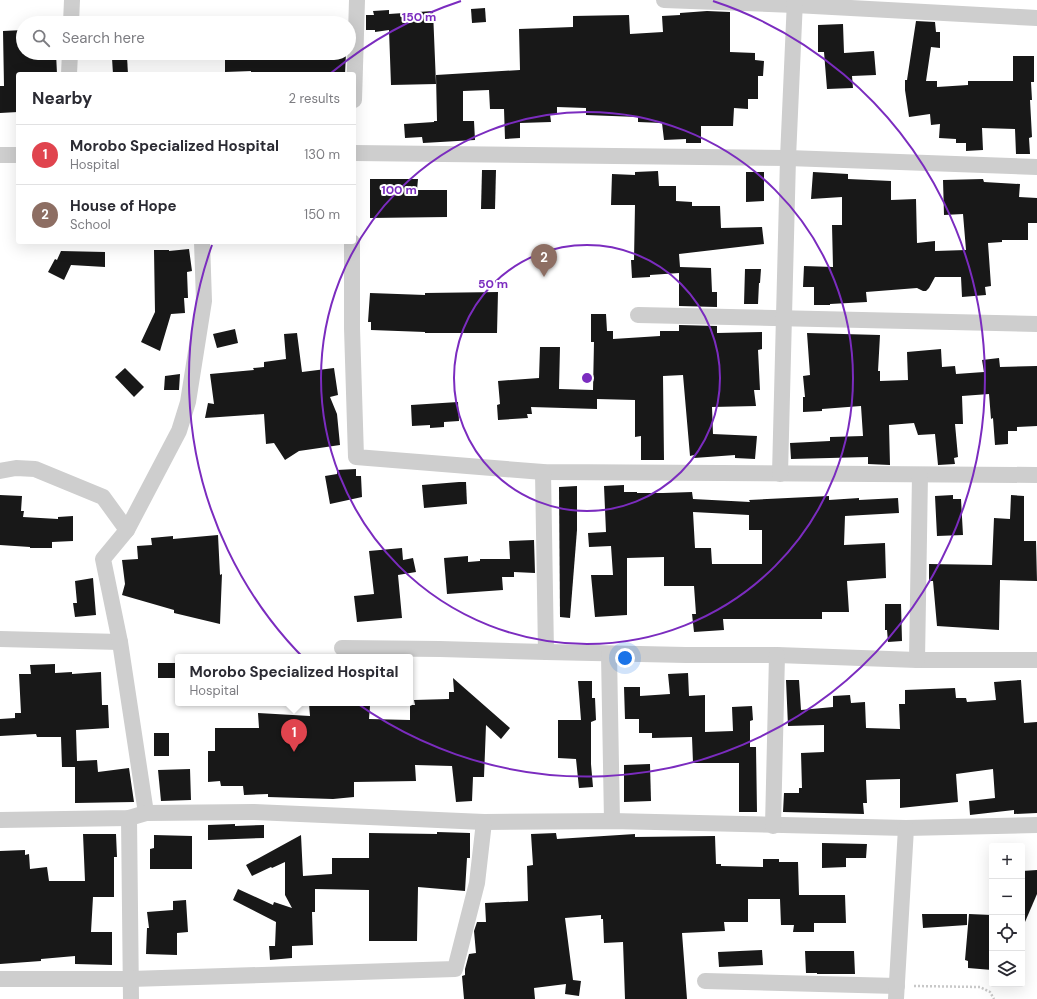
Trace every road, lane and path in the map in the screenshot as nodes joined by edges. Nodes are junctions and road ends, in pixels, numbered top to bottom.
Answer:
1 (72, 0) edge
2 (357, 0) edge
3 (664, 0) edge
4 (795, 2) edge
5 (71, 16) edge
6 (1037, 18) edge
7 (356, 33) edge
8 (70, 60) edge
9 (355, 60) edge
10 (69, 72) edge
11 (355, 72) edge
12 (356, 153) edge
13 (0, 155) edge
14 (16, 155) edge
15 (788, 158) junction
16 (1037, 167) edge
17 (202, 244) edge
18 (352, 244) edge
19 (638, 314) dead end
20 (784, 318) junction
21 (1037, 324) edge
22 (0, 471) edge
23 (543, 472) junction
24 (780, 474) junction
25 (920, 475) junction
26 (1037, 475) edge
27 (127, 530) junction
28 (0, 640) edge
29 (120, 642) junction
30 (342, 648) dead end
31 (546, 652) junction
32 (609, 654) junction
33 (777, 655) junction
34 (917, 660) junction
35 (1037, 660) edge
36 (146, 813) junction
37 (129, 818) junction
38 (0, 820) edge
39 (612, 821) junction
40 (484, 822) junction
41 (1037, 824) edge
42 (773, 826) junction
43 (906, 828) junction
44 (0, 979) edge
45 (130, 979) junction
46 (705, 981) dead end
47 (897, 993) edge
48 (131, 999) edge
49 (994, 999) edge

1 - 5 street
2 - 7 street
3 - 4 street
4 - 6 street
4 - 15 street
8 - 10 street
9 - 11 street
12 - 15 street
13 - 14 street
15 - 16 street
15 - 20 street
17 - 27 street
18 - 23 street
19 - 20 street
20 - 21 street
20 - 24 street
22 - 27 street
23 - 24 street
23 - 31 street
24 - 25 street
25 - 26 street
25 - 34 street
27 - 29 street
28 - 29 street
29 - 36 street
30 - 31 street
31 - 32 street
32 - 33 street
32 - 39 street
33 - 34 street
33 - 42 street
34 - 35 street
36 - 37 street
36 - 40 street
37 - 38 street
37 - 45 street
39 - 40 street
39 - 42 street
40 - 45 street
41 - 43 street
42 - 43 street
43 - 47 street
44 - 45 street
45 - 48 street
46 - 47 street
47 - 49 path

